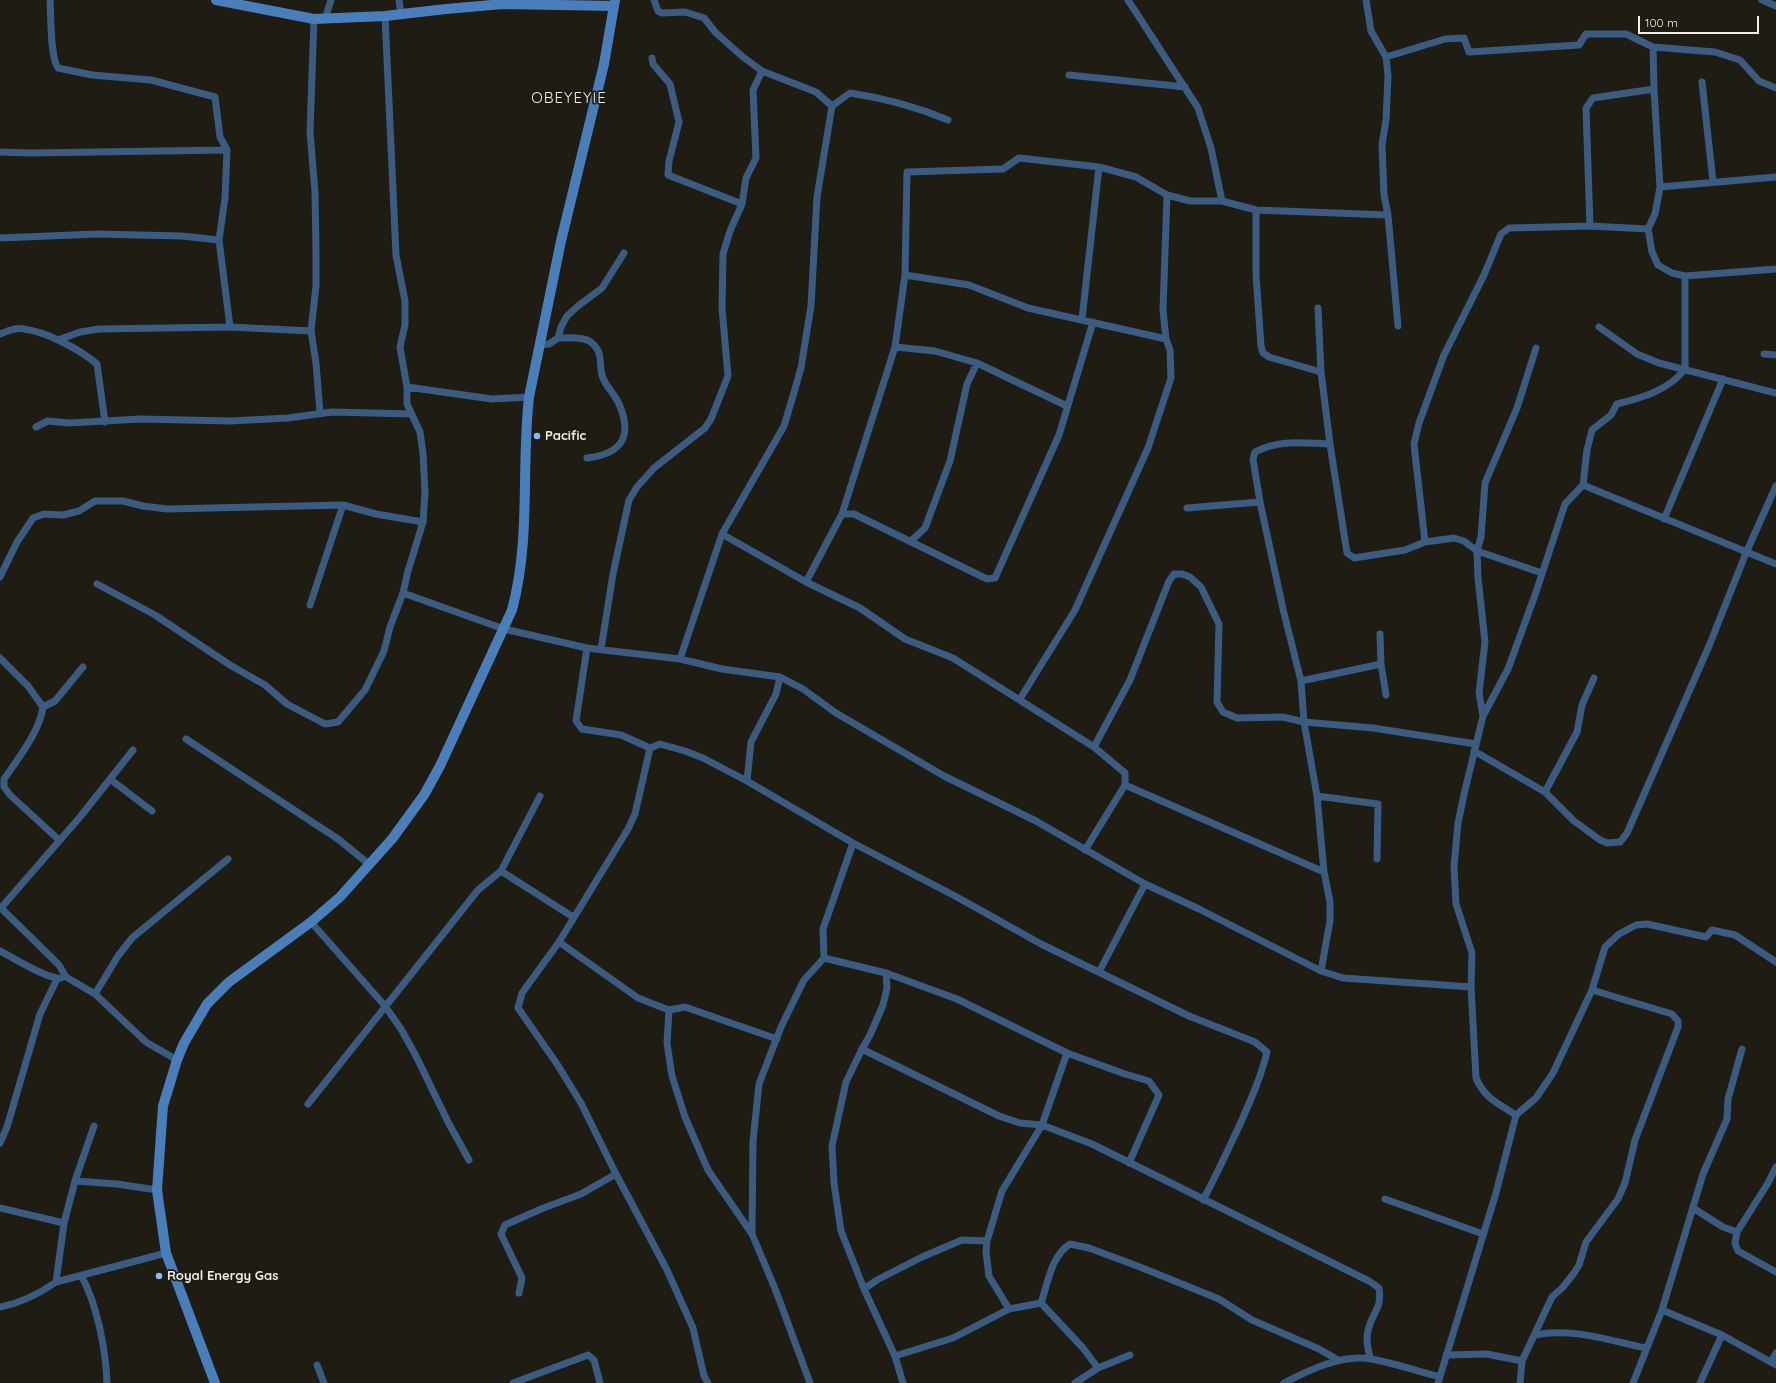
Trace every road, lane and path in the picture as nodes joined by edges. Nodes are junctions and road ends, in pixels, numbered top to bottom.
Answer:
1 (50, 0) edge
2 (216, 0) edge
3 (330, 0) edge
4 (399, 0) edge
5 (654, 0) edge
6 (1128, 0) edge
7 (1366, 0) edge
8 (1762, 0) edge
9 (503, 2) edge
10 (615, 3) edge
11 (1776, 6) edge
12 (401, 14) junction
13 (385, 16) junction
14 (314, 19) junction
15 (325, 19) junction
16 (1654, 47) junction
17 (1386, 57) junction
18 (652, 58) dead end
19 (762, 71) junction
20 (1069, 75) dead end
21 (1702, 82) dead end
22 (1185, 87) junction
23 (1776, 88) edge
24 (1654, 89) junction
25 (832, 106) junction
26 (948, 120) dead end
27 (227, 150) junction
28 (0, 152) edge
29 (1099, 167) junction
30 (1776, 177) edge
31 (1713, 182) junction
32 (1660, 187) junction
33 (1167, 195) junction
34 (1222, 201) junction
35 (742, 204) junction
36 (1256, 210) junction
37 (1388, 215) junction
38 (1590, 226) junction
39 (1648, 229) junction
40 (0, 238) edge
41 (219, 240) junction
42 (624, 253) dead end
43 (1776, 269) edge
44 (905, 275) junction
45 (1686, 276) junction
46 (1318, 308) dead end
47 (1082, 319) junction
48 (1093, 322) junction
49 (1398, 326) dead end
50 (230, 327) junction
51 (1599, 327) dead end
52 (311, 331) junction
53 (0, 334) edge
54 (558, 338) junction
55 (1166, 339) junction
56 (58, 340) junction
57 (539, 345) junction
58 (895, 347) junction
59 (1536, 348) dead end
60 (1764, 354) dead end
61 (1776, 355) edge
62 (977, 363) junction
63 (1685, 369) junction
64 (1321, 372) junction
65 (1723, 379) junction
66 (407, 387) junction
67 (1776, 393) edge
68 (529, 397) junction
69 (1067, 406) junction
70 (320, 413) junction
71 (411, 414) junction
72 (106, 422) junction
73 (36, 427) dead end
74 (1330, 444) junction
75 (587, 458) dead end
76 (1582, 485) junction
77 (1776, 486) edge
78 (1260, 502) junction
79 (344, 505) junction
80 (1187, 508) dead end
81 (842, 514) junction
82 (1664, 519) junction
83 (423, 522) junction
84 (722, 534) junction
85 (911, 541) junction
86 (1425, 542) junction
87 (1477, 551) junction
88 (1746, 553) junction
89 (1776, 564) edge
90 (1542, 573) junction
91 (0, 577) edge
92 (806, 582) junction
93 (97, 584) dead end
94 (403, 593) junction
95 (310, 605) dead end
96 (504, 629) junction
97 (1380, 634) dead end
98 (587, 648) junction
99 (601, 649) junction
100 (0, 658) edge
101 (680, 659) junction
102 (1381, 664) junction
103 (83, 667) dead end
104 (780, 677) junction
105 (1594, 678) dead end
106 (1301, 682) junction
107 (1386, 695) dead end
108 (1020, 699) junction
109 (43, 707) junction
110 (1483, 716) junction
111 (1304, 722) junction
112 (186, 739) dead end
113 (1094, 747) junction
114 (650, 748) junction
115 (1475, 748) junction
116 (133, 750) dead end
117 (2, 777) edge
118 (110, 779) junction
119 (747, 781) junction
120 (1125, 785) junction
121 (1545, 792) junction
122 (540, 796) dead end
123 (1317, 796) junction
124 (152, 811) dead end
125 (59, 840) junction
126 (853, 843) junction
127 (1085, 850) junction
128 (228, 859) dead end
129 (1377, 859) dead end
130 (370, 865) junction
131 (501, 871) junction
132 (1324, 872) junction
133 (1145, 884) junction
134 (1, 907) edge
135 (574, 917) junction
136 (311, 922) junction
137 (558, 942) junction
138 (0, 951) edge
139 (824, 958) junction
140 (1776, 962) edge
141 (1321, 971) junction
142 (1099, 972) junction
143 (886, 973) junction
144 (66, 977) junction
145 (57, 979) junction
146 (1471, 987) junction
147 (1592, 990) junction
148 (95, 994) junction
149 (385, 1006) junction
150 (669, 1010) junction
151 (777, 1038) junction
152 (862, 1049) junction
153 (1742, 1049) dead end
154 (1067, 1053) junction
155 (177, 1060) junction
156 (308, 1104) dead end
157 (1516, 1115) junction
158 (1042, 1125) junction
159 (94, 1126) dead end
160 (0, 1143) edge
161 (470, 1160) dead end
162 (1129, 1163) junction
163 (1776, 1167) edge
164 (616, 1174) junction
165 (75, 1180) junction
166 (157, 1190) junction
167 (1385, 1199) dead end
168 (1203, 1200) junction
169 (0, 1208) edge
170 (1693, 1208) junction
171 (64, 1223) junction
172 (1738, 1232) junction
173 (752, 1234) junction
174 (1483, 1234) junction
175 (987, 1241) junction
176 (166, 1253) junction
177 (1776, 1272) edge
178 (81, 1275) junction
179 (56, 1282) junction
180 (864, 1289) junction
181 (519, 1293) dead end
182 (1041, 1303) junction
183 (0, 1307) edge
184 (1010, 1309) junction
185 (1662, 1310) junction
186 (1535, 1335) junction
187 (1722, 1336) junction
188 (1646, 1348) junction
189 (1776, 1353) edge
190 (1130, 1355) dead end
191 (895, 1356) junction
192 (1446, 1356) junction
193 (1370, 1358) junction
194 (1338, 1360) junction
195 (1522, 1361) junction
196 (1774, 1363) edge
197 (317, 1366) dead end
198 (1098, 1368) junction
199 (1439, 1380) edge
200 (107, 1383) edge
201 (215, 1383) edge
202 (324, 1383) edge
203 (513, 1383) edge
204 (600, 1383) edge
205 (708, 1383) edge
206 (810, 1383) edge
207 (903, 1383) edge
208 (1075, 1383) edge
209 (1284, 1383) edge
210 (1520, 1383) edge
211 (1633, 1383) edge
212 (1700, 1383) edge

1 - 27 street
2 - 14 main road
3 - 15 street
4 - 12 street
5 - 19 street
6 - 22 street
7 - 17 street
8 - 11 street
9 - 10 main road
9 - 12 main road
10 - 57 main road
12 - 13 main road
13 - 15 main road
13 - 66 street
14 - 15 main road
14 - 52 street
16 - 17 street
16 - 23 street
16 - 24 street
17 - 37 street
18 - 35 street
19 - 25 street
19 - 35 street
20 - 22 street
21 - 31 street
22 - 34 street
24 - 32 street
24 - 38 street
25 - 26 street
25 - 84 street
27 - 28 street
27 - 41 street
29 - 33 street
29 - 44 street
29 - 47 street
30 - 31 street
31 - 32 street
32 - 39 street
33 - 34 street
33 - 55 street
34 - 36 street
35 - 99 street
36 - 37 street
36 - 64 street
37 - 49 street
38 - 39 street
38 - 86 street
39 - 45 street
40 - 41 street
41 - 50 street
42 - 54 street
43 - 45 street
44 - 47 street
44 - 58 street
45 - 63 street
46 - 64 street
47 - 48 street
48 - 55 street
48 - 69 street
50 - 52 street
50 - 56 street
51 - 63 street
52 - 70 street
53 - 56 street
54 - 57 street
54 - 75 street
55 - 108 street
56 - 72 street
57 - 68 main road
58 - 62 street
58 - 81 street
59 - 87 street
60 - 61 street
62 - 69 street
62 - 85 street
63 - 65 street
63 - 76 street
64 - 74 street
65 - 67 street
65 - 82 street
66 - 68 street
66 - 71 street
68 - 96 main road
69 - 85 street
70 - 71 street
70 - 72 street
71 - 83 street
72 - 73 street
74 - 78 street
74 - 86 street
76 - 82 street
76 - 90 street
77 - 88 street
78 - 80 street
78 - 106 street
79 - 83 street
79 - 91 street
79 - 95 street
81 - 85 street
81 - 92 street
82 - 88 street
83 - 94 street
84 - 92 street
84 - 101 street
86 - 87 street
87 - 90 street
87 - 110 street
88 - 89 street
88 - 121 street
90 - 110 street
92 - 108 street
93 - 94 street
94 - 96 street
96 - 98 street
96 - 130 main road
97 - 102 street
98 - 99 street
98 - 114 street
99 - 101 street
100 - 109 street
101 - 104 street
102 - 106 street
102 - 107 street
103 - 109 street
104 - 119 street
104 - 127 street
105 - 121 street
106 - 111 street
108 - 113 street
109 - 117 street
110 - 115 street
111 - 113 street
111 - 115 street
111 - 123 street
112 - 130 street
113 - 120 street
114 - 119 street
114 - 135 street
115 - 121 street
115 - 146 street
116 - 118 street
117 - 125 street
118 - 124 street
118 - 125 street
119 - 126 street
120 - 127 street
120 - 132 street
122 - 131 street
123 - 129 street
123 - 132 street
125 - 134 street
126 - 139 street
126 - 142 street
127 - 133 street
128 - 148 street
130 - 136 main road
131 - 135 street
131 - 149 street
132 - 141 street
133 - 141 street
133 - 142 street
134 - 144 street
135 - 137 street
136 - 149 street
136 - 155 main road
137 - 150 street
137 - 164 street
138 - 145 street
139 - 143 street
139 - 151 street
140 - 147 street
141 - 146 street
142 - 168 street
143 - 152 street
143 - 154 street
144 - 145 street
144 - 148 street
145 - 160 street
146 - 157 street
147 - 157 street
147 - 186 street
148 - 155 street
149 - 156 street
149 - 161 street
150 - 151 street
150 - 173 street
151 - 173 street
152 - 158 street
152 - 180 street
153 - 170 street
154 - 158 street
154 - 162 street
155 - 166 main road
157 - 174 street
158 - 162 street
158 - 175 street
159 - 165 street
162 - 168 street
163 - 172 street
164 - 181 street
164 - 205 street
165 - 166 street
165 - 171 street
166 - 176 main road
167 - 174 street
168 - 193 street
169 - 171 street
170 - 172 street
170 - 185 street
171 - 179 street
172 - 177 street
173 - 206 street
174 - 192 street
175 - 180 street
175 - 184 street
176 - 178 street
176 - 201 main road
178 - 179 street
178 - 200 street
179 - 183 street
180 - 191 street
182 - 184 street
182 - 194 street
182 - 198 street
184 - 191 street
185 - 187 street
185 - 188 street
186 - 188 street
186 - 195 street
187 - 196 street
187 - 212 street
188 - 211 street
189 - 196 street
190 - 198 street
191 - 207 street
192 - 195 street
192 - 199 street
193 - 194 street
193 - 199 street
194 - 209 street
195 - 210 street
197 - 202 street
198 - 208 street
203 - 204 street

